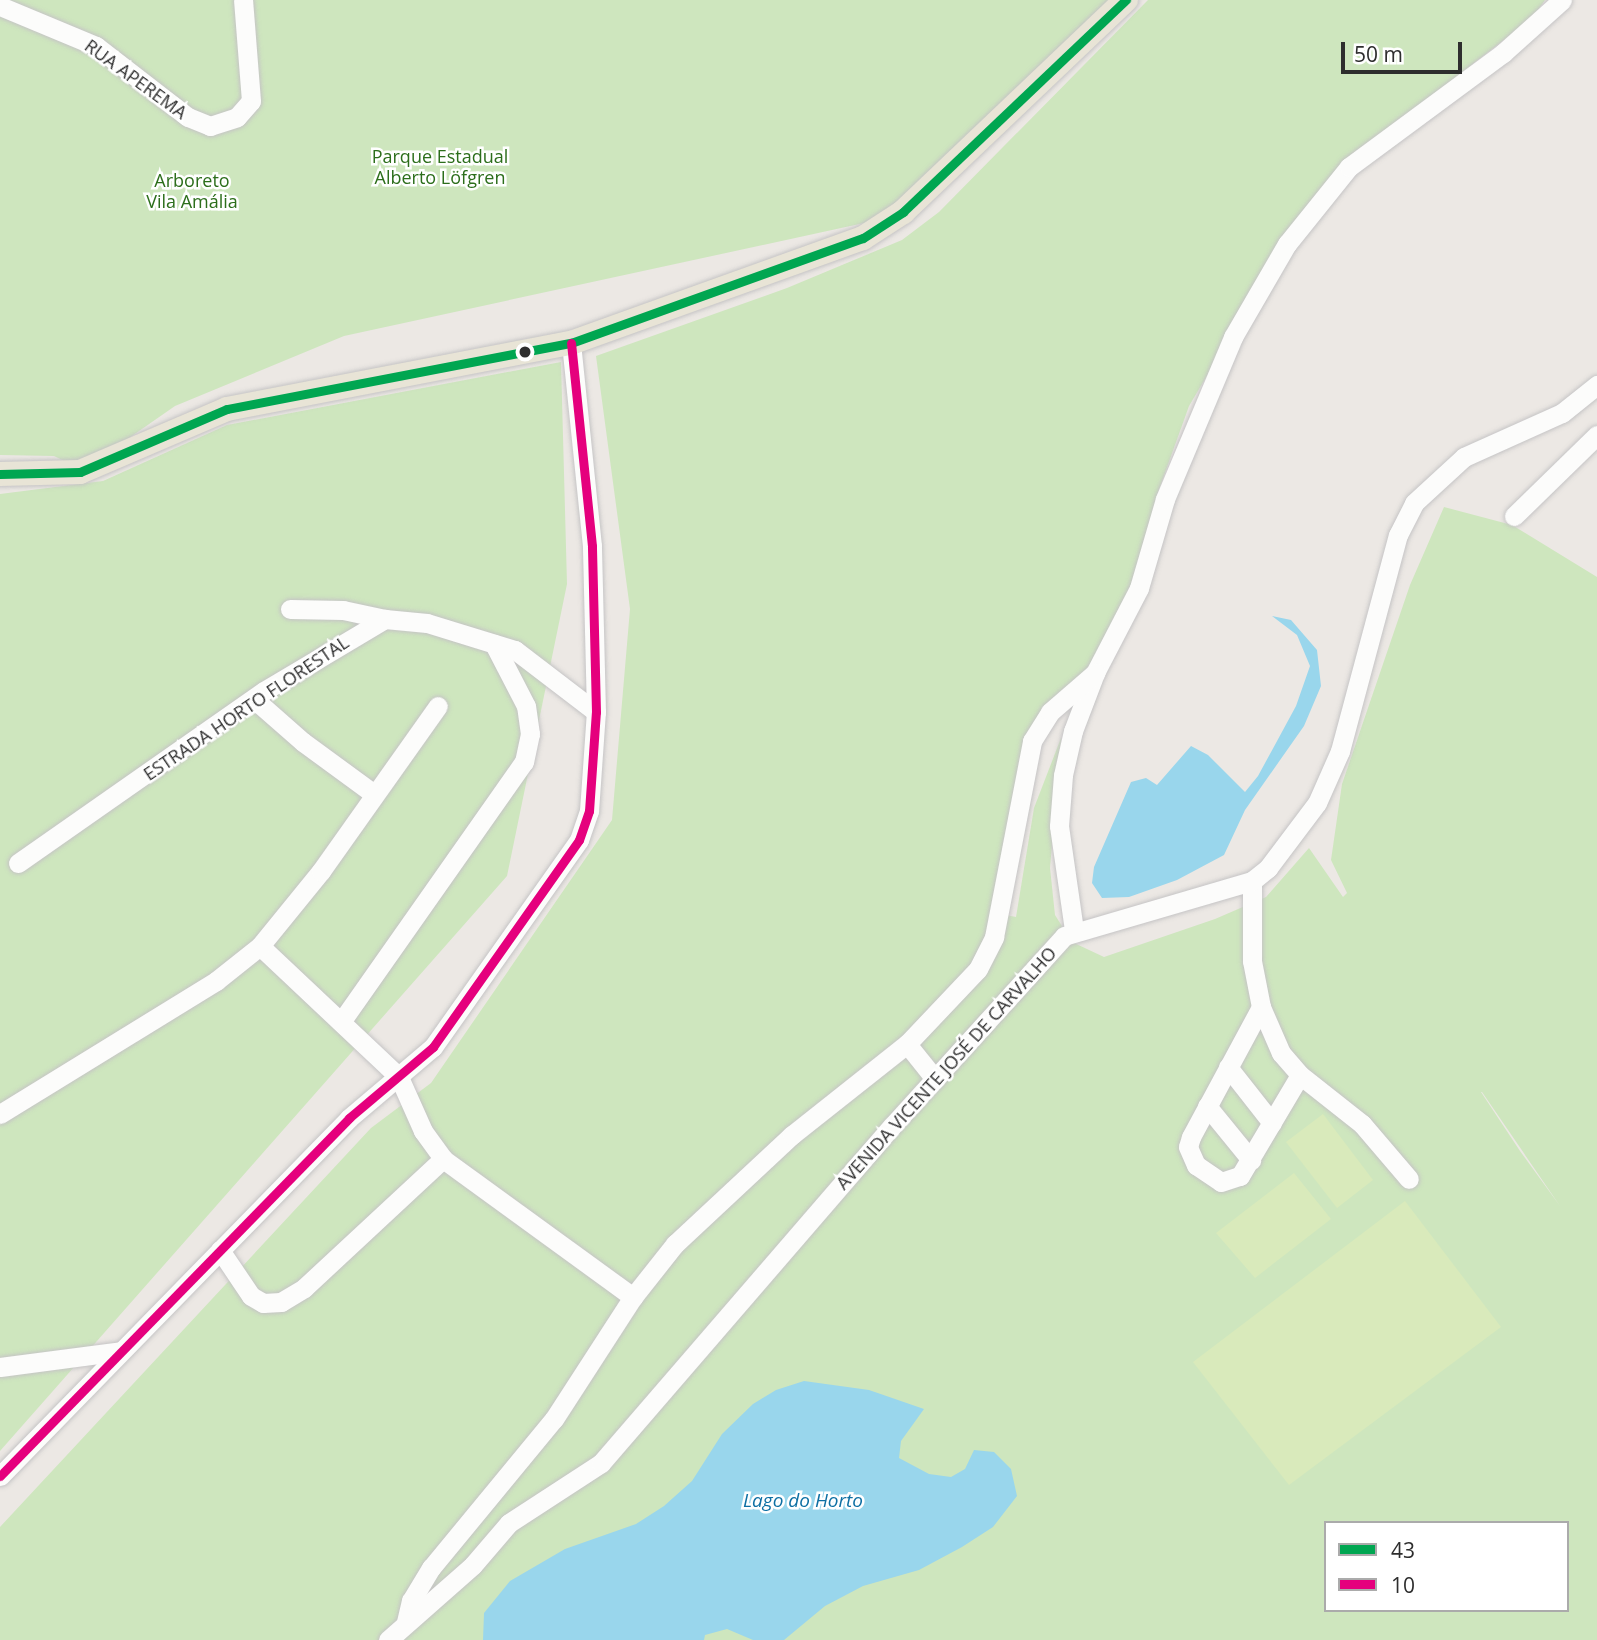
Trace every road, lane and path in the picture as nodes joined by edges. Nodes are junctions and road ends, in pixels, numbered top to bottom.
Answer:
1 (243, 0) edge
2 (1126, 0) edge
3 (1562, 0) edge
4 (0, 6) edge
5 (572, 342) junction
6 (1597, 385) edge
7 (1597, 435) edge
8 (0, 474) edge
9 (1514, 516) dead end
10 (290, 609) dead end
11 (385, 619) junction
12 (494, 644) junction
13 (1098, 668) junction
14 (254, 699) junction
15 (438, 706) dead end
16 (596, 712) junction
17 (374, 794) junction
18 (18, 863) dead end
19 (1252, 881) junction
20 (1074, 930) junction
21 (260, 946) junction
22 (1261, 1007) junction
23 (341, 1022) junction
24 (907, 1044) junction
25 (1228, 1067) junction
26 (1300, 1075) junction
27 (399, 1077) junction
28 (935, 1079) junction
29 (1207, 1106) junction
30 (0, 1114) edge
31 (1272, 1123) junction
32 (443, 1158) junction
33 (1251, 1160) junction
34 (1409, 1179) dead end
35 (220, 1250) junction
36 (633, 1297) junction
37 (121, 1351) junction
38 (0, 1367) edge
39 (0, 1476) edge
40 (406, 1623) junction
41 (388, 1640) edge

1 - 4 street, RUA APEREMA
2 - 5 main road
3 - 13 street
5 - 8 main road
5 - 16 street
6 - 19 street
7 - 9 street
10 - 11 street
11 - 12 street
11 - 14 street, ESTRADA HORTO FLORESTAL
12 - 16 street
12 - 23 street
13 - 20 street
13 - 24 street
14 - 17 street
14 - 18 street, ESTRADA HORTO FLORESTAL
15 - 17 street
16 - 27 street
17 - 21 street
19 - 20 street, AVENIDA VICENTE JOSÉ DE CARVALHO
19 - 22 street
20 - 28 street, AVENIDA VICENTE JOSÉ DE CARVALHO
21 - 23 street
21 - 30 street
22 - 25 street
22 - 26 street
23 - 27 street
24 - 28 street
24 - 36 street
25 - 29 street
25 - 31 street
26 - 31 street
26 - 34 street
27 - 32 street
27 - 35 street
28 - 40 street, AVENIDA VICENTE JOSÉ DE CARVALHO
29 - 33 street
29 - 33 street
31 - 33 street
32 - 35 street
32 - 36 street
35 - 37 street
36 - 40 street
37 - 38 street
37 - 39 street
40 - 41 street, AVENIDA VICENTE JOSÉ DE CARVALHO

